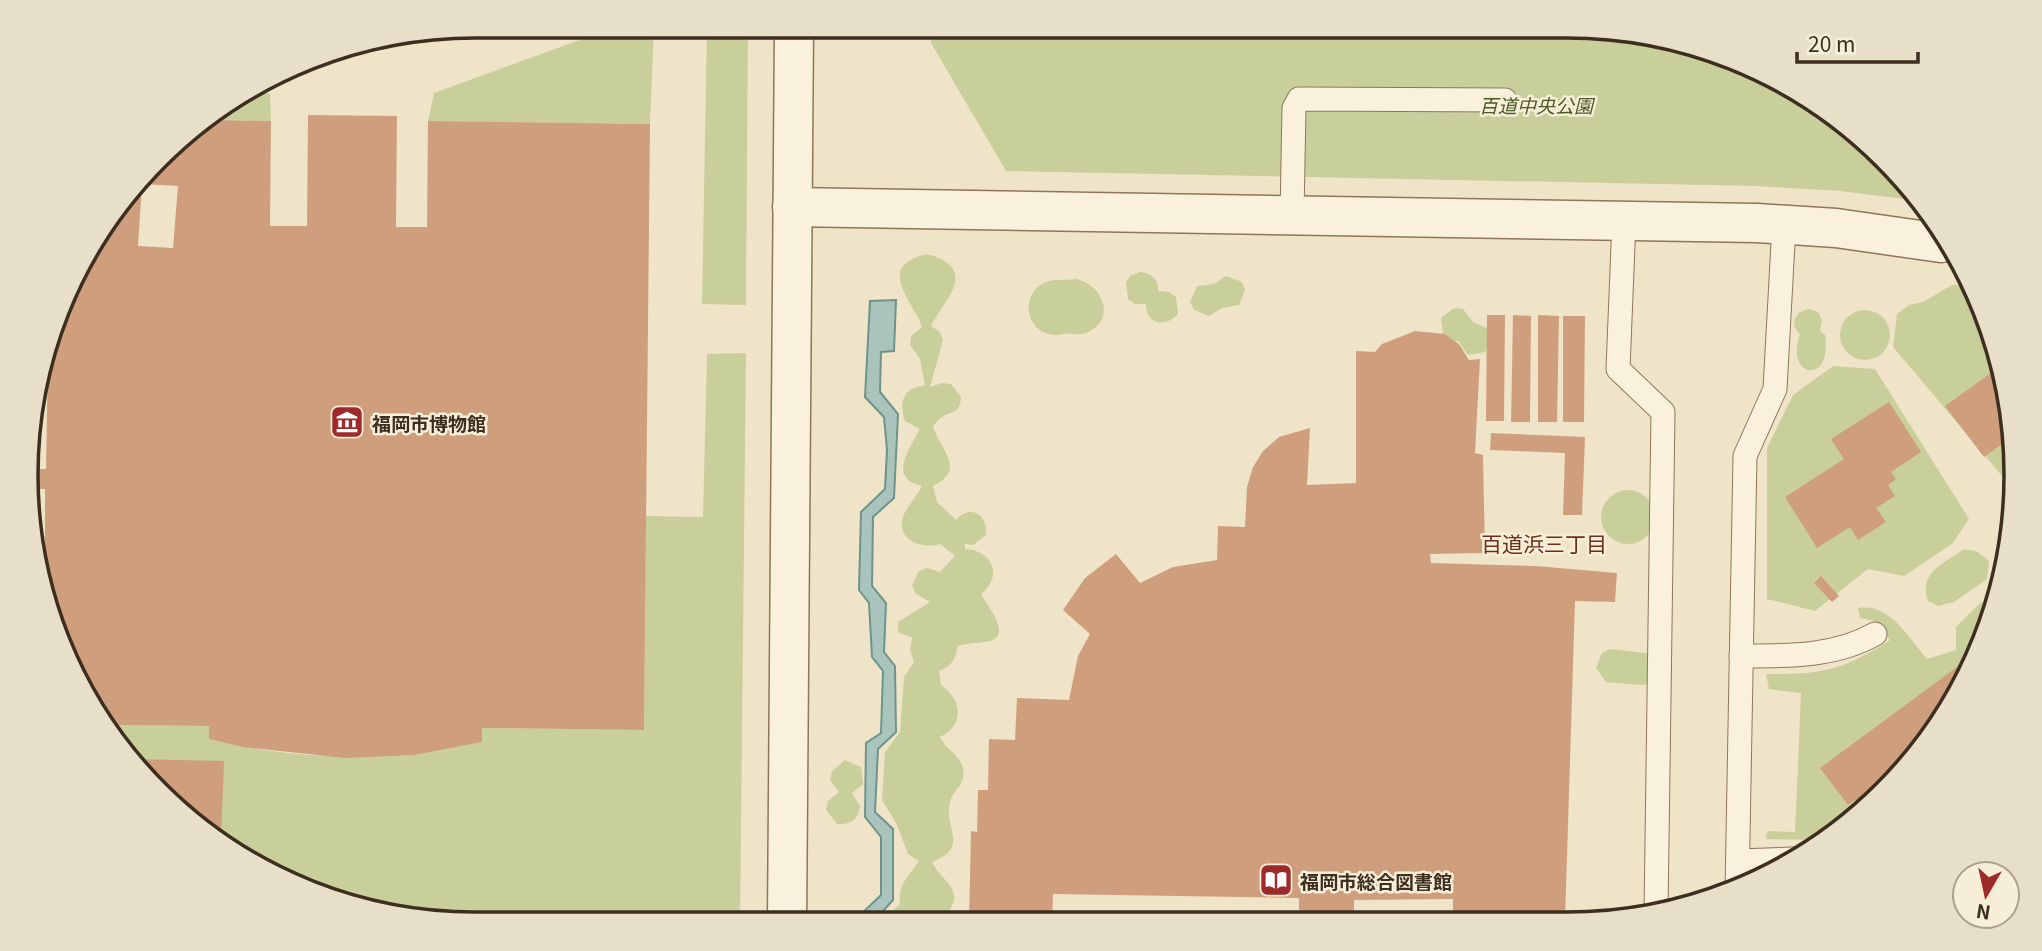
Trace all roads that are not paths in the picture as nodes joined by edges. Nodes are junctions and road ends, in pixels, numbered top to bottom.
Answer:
1 (794, 38) edge
2 (1505, 100) dead end
3 (792, 207) junction
4 (1292, 215) junction
5 (1624, 221) junction
6 (1784, 225) junction
7 (1936, 242) edge
8 (1875, 634) dead end
9 (1741, 656) junction
10 (1774, 860) edge
11 (1738, 861) junction
12 (1737, 877) edge
13 (1656, 903) edge
14 (787, 912) edge

1 - 3 street
2 - 4 lane
3 - 4 street
3 - 14 street
4 - 5 street
5 - 6 street
5 - 13 lane
6 - 7 street
6 - 9 lane
8 - 9 lane
9 - 11 lane
10 - 11 lane
11 - 12 lane

